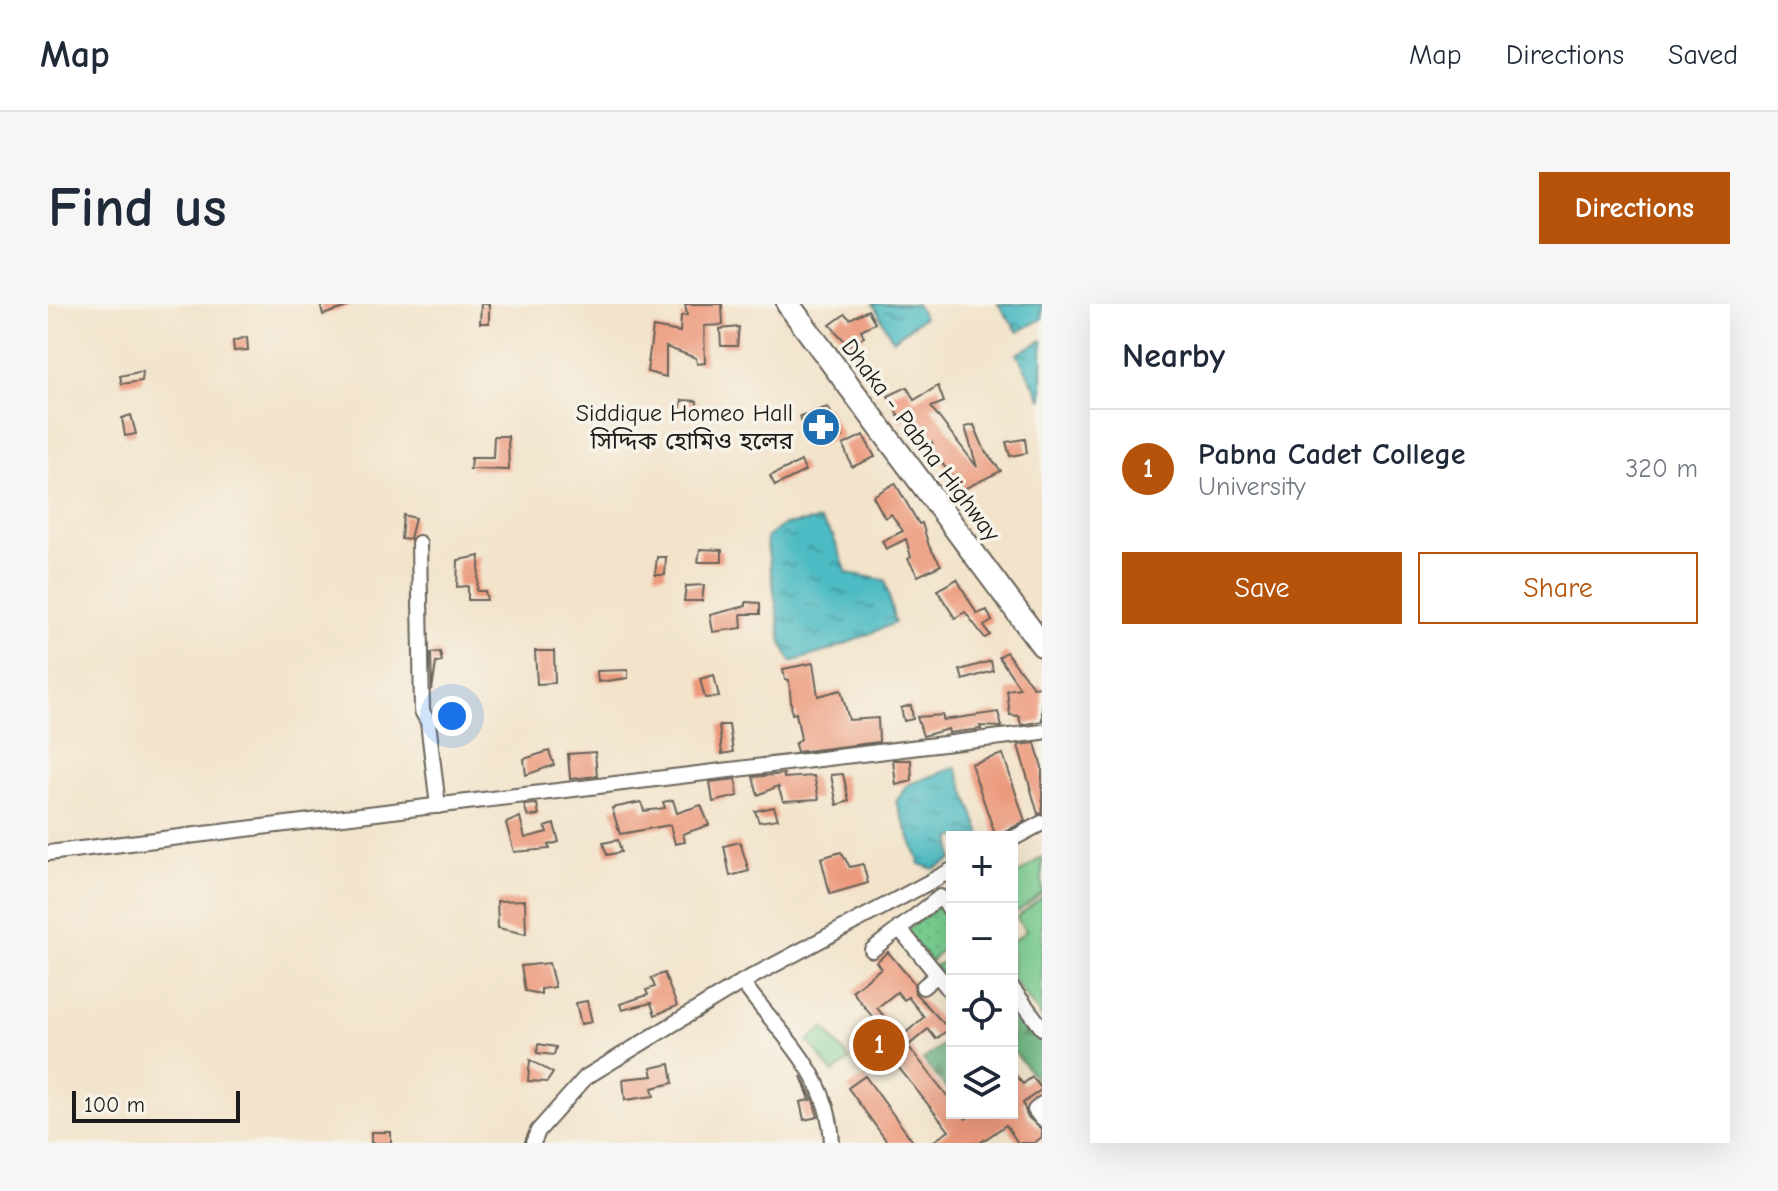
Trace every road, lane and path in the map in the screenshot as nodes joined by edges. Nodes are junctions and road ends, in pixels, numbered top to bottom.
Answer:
1 (788, 304) edge
2 (419, 543) dead end
3 (1042, 645) edge
4 (1042, 732) edge
5 (438, 806) junction
6 (1042, 823) edge
7 (1018, 836) edge
8 (48, 853) edge
9 (946, 873) edge
10 (946, 904) edge
11 (899, 928) junction
12 (872, 950) dead end
13 (936, 976) junction
14 (742, 982) junction
15 (923, 987) dead end
16 (946, 987) edge
17 (1018, 996) edge
18 (1042, 1028) edge
19 (1042, 1104) edge
20 (1042, 1119) edge
21 (533, 1143) edge
22 (832, 1143) edge

1 - 3 highway, Dhaka - Pabna Highway
2 - 5 street
4 - 5 street
5 - 8 street
6 - 7 street
9 - 14 street
10 - 11 street
11 - 12 street
11 - 13 street
13 - 15 street
13 - 16 street
14 - 21 street
14 - 22 street
17 - 18 street
19 - 20 street

